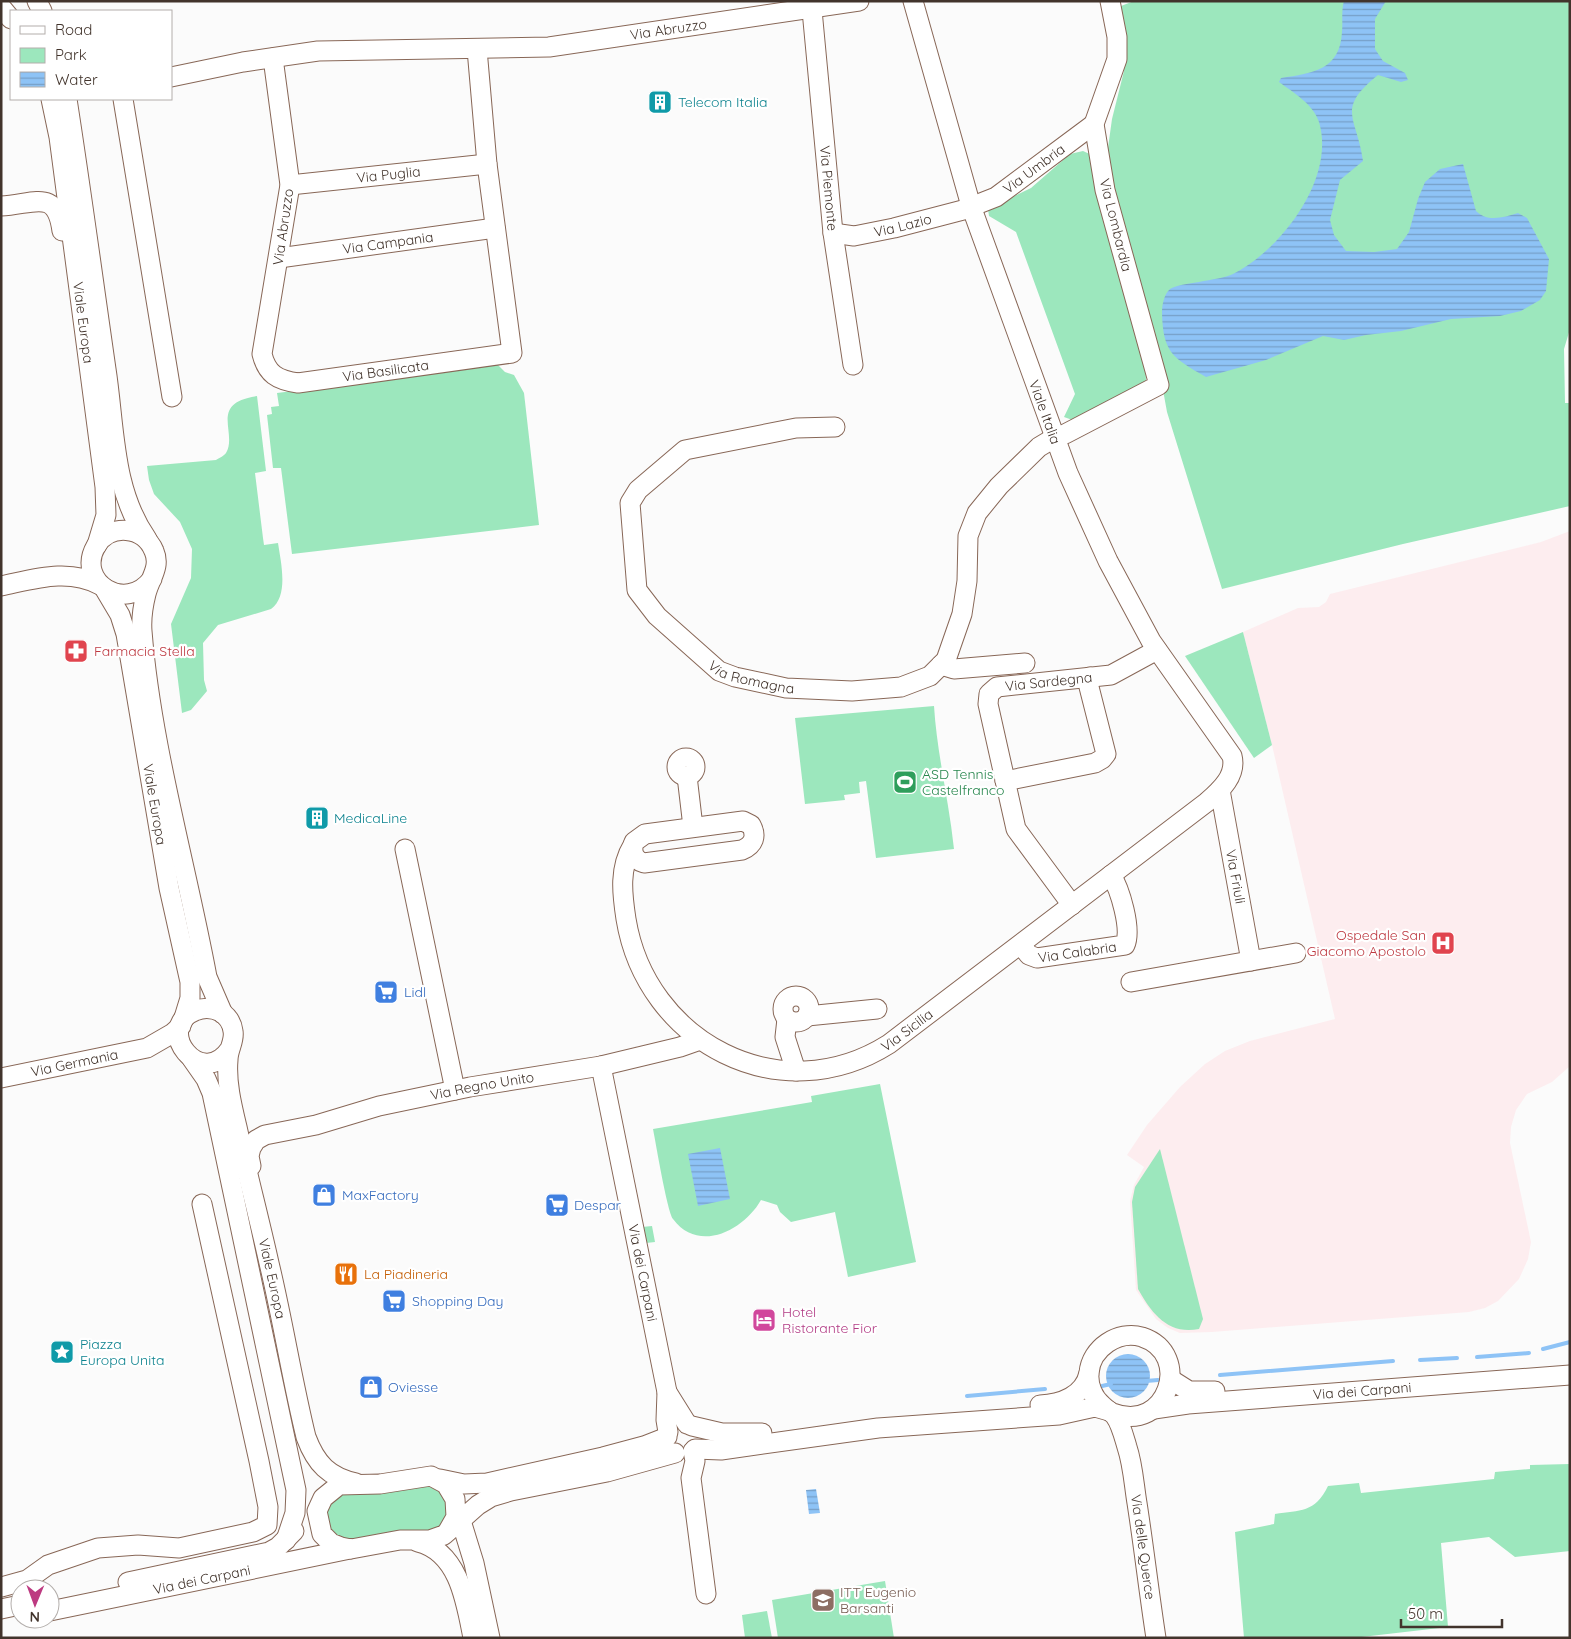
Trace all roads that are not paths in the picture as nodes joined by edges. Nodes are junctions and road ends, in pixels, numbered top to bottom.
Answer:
1 (860, 1) edge
2 (913, 1) edge
3 (1110, 1) edge
4 (1, 7) edge
5 (812, 10) junction
6 (10, 18) edge
7 (477, 49) junction
8 (273, 58) junction
9 (172, 77) edge
10 (51, 100) edge
11 (68, 100) edge
12 (123, 100) edge
13 (1094, 124) junction
14 (487, 164) junction
15 (290, 185) junction
16 (1, 206) edge
17 (971, 206) junction
18 (495, 228) junction
19 (833, 233) junction
20 (279, 258) junction
21 (85, 340) junction
22 (853, 365) dead end
23 (265, 366) joint
24 (172, 396) dead end
25 (836, 426) dead end
26 (1059, 436) junction
27 (148, 540) junction
28 (95, 548) junction
29 (56, 575) junction
30 (152, 579) junction
31 (1, 586) edge
32 (102, 586) junction
33 (1157, 650) junction
34 (1025, 663) dead end
35 (941, 666) junction
36 (1090, 677) junction
37 (687, 776) dead end
38 (1005, 781) junction
39 (1220, 790) junction
40 (693, 827) junction
41 (633, 845) junction
42 (405, 849) dead end
43 (651, 862) junction
44 (1111, 875) junction
45 (624, 894) junction
46 (1072, 905) junction
47 (1020, 945) junction
48 (1296, 954) dead end
49 (1251, 961) junction
50 (1130, 982) dead end
51 (877, 1009) dead end
52 (223, 1014) junction
53 (182, 1024) junction
54 (786, 1028) junction
55 (700, 1040) junction
56 (147, 1048) junction
57 (230, 1049) junction
58 (191, 1058) junction
59 (601, 1066) junction
60 (767, 1068) junction
61 (796, 1071) junction
62 (1, 1078) edge
63 (229, 1079) junction
64 (454, 1090) junction
65 (265, 1135) junction
66 (202, 1204) dead end
67 (269, 1263) junction
68 (1570, 1363) edge
69 (1089, 1373) junction
70 (1570, 1375) edge
71 (1170, 1379) junction
72 (667, 1392) junction
73 (1151, 1410) junction
74 (1111, 1412) junction
75 (915, 1420) junction
76 (690, 1425) junction
77 (679, 1446) junction
78 (1130, 1458) junction
79 (440, 1479) junction
80 (356, 1483) junction
81 (296, 1490) junction
82 (483, 1502) junction
83 (316, 1514) junction
84 (455, 1520) junction
85 (286, 1540) junction
86 (410, 1540) junction
87 (353, 1548) junction
88 (474, 1563) junction
89 (1, 1587) edge
90 (706, 1594) dead end
91 (60, 1596) edge
92 (60, 1609) edge
93 (473, 1638) edge
94 (490, 1638) edge
95 (1156, 1638) edge

1 - 5 street, Via Abruzzo
2 - 17 street, Viale Italia
3 - 13 street, Via Lombardia
4 - 6 street
5 - 7 street, Via Abruzzo
5 - 19 street, Via Piemonte
7 - 8 street, Via Abruzzo
7 - 14 street
8 - 9 street, Via Abruzzo
8 - 15 street, Via Abruzzo
10 - 21 street, Viale Europa
11 - 27 street, Viale Europa
12 - 24 street
13 - 17 street, Via Umbria
13 - 26 street, Via Lombardia
14 - 15 street, Via Puglia
14 - 18 street
15 - 20 street, Via Abruzzo
16 - 21 street
17 - 19 street, Via Lazio
17 - 26 street, Viale Italia
18 - 20 street, Via Campania
18 - 23 street, Via Basilicata
19 - 22 street, Via Piemonte
20 - 23 street, Via Abruzzo
21 - 28 street, Viale Europa
25 - 35 street, Via Romagna
26 - 33 street, Viale Italia
26 - 35 street
27 - 28 street
27 - 30 street, Viale Europa
28 - 29 street
28 - 32 street, Viale Europa
29 - 31 street
29 - 32 street
30 - 32 street
30 - 52 street, Viale Europa
32 - 53 street, Viale Europa
33 - 36 street, Via Sardegna
33 - 39 street, Viale Italia
34 - 35 street
36 - 38 street
36 - 38 street, Via Sardegna
37 - 40 street
38 - 46 street, Via Sardegna
39 - 44 street, Via Sicilia
39 - 49 street, Via Friuli
40 - 41 street
40 - 43 street
41 - 43 street
41 - 45 street, Via Sicilia
42 - 64 street
43 - 45 street
44 - 46 street, Via Sicilia
44 - 47 street, Via Calabria
45 - 55 street, Via Sicilia
46 - 47 street, Via Sicilia
47 - 61 street, Via Sicilia
48 - 49 street
49 - 50 street
51 - 54 street
52 - 53 street
52 - 57 street, Viale Europa
53 - 56 street, Via Germania
53 - 58 street, Viale Europa
54 - 60 street
54 - 61 street
55 - 59 street, Via Regno Unito
55 - 60 street, Via Sicilia
56 - 58 street, Via Germania
56 - 62 street, Via Germania
57 - 58 street
57 - 63 street, Viale Europa
58 - 81 street, Viale Europa
59 - 64 street, Via Regno Unito
59 - 72 street, Via dei Carpani
60 - 61 street, Via Sicilia
63 - 65 street
63 - 67 street, Viale Europa
64 - 65 street, Via Regno Unito
65 - 67 street
66 - 89 street
67 - 80 street, Viale Europa
68 - 71 street, Via dei Carpani
69 - 71 street
69 - 74 street
69 - 75 street
70 - 73 street, Via dei Carpani
71 - 73 street
72 - 76 street, Via dei Carpani
72 - 77 street, Via dei Carpani
73 - 74 street
73 - 78 street, Via delle Querce
74 - 75 street
74 - 78 street, Via delle Querce
75 - 76 street
75 - 77 street
76 - 77 street
76 - 77 street
77 - 79 street
77 - 82 street
77 - 90 street
78 - 95 street, Via delle Querce
79 - 80 street
79 - 84 street
80 - 83 street, Via dei Carpani
81 - 83 street, Viale Europa
81 - 85 street, Viale Europa
82 - 84 street
82 - 88 street
83 - 85 street, Via dei Carpani
83 - 87 street, Viale Europa
84 - 86 street, Via dei Carpani
84 - 88 street
85 - 91 street, Via dei Carpani
86 - 87 street, Via dei Carpani
86 - 93 street
87 - 92 street, Via dei Carpani
88 - 94 street

